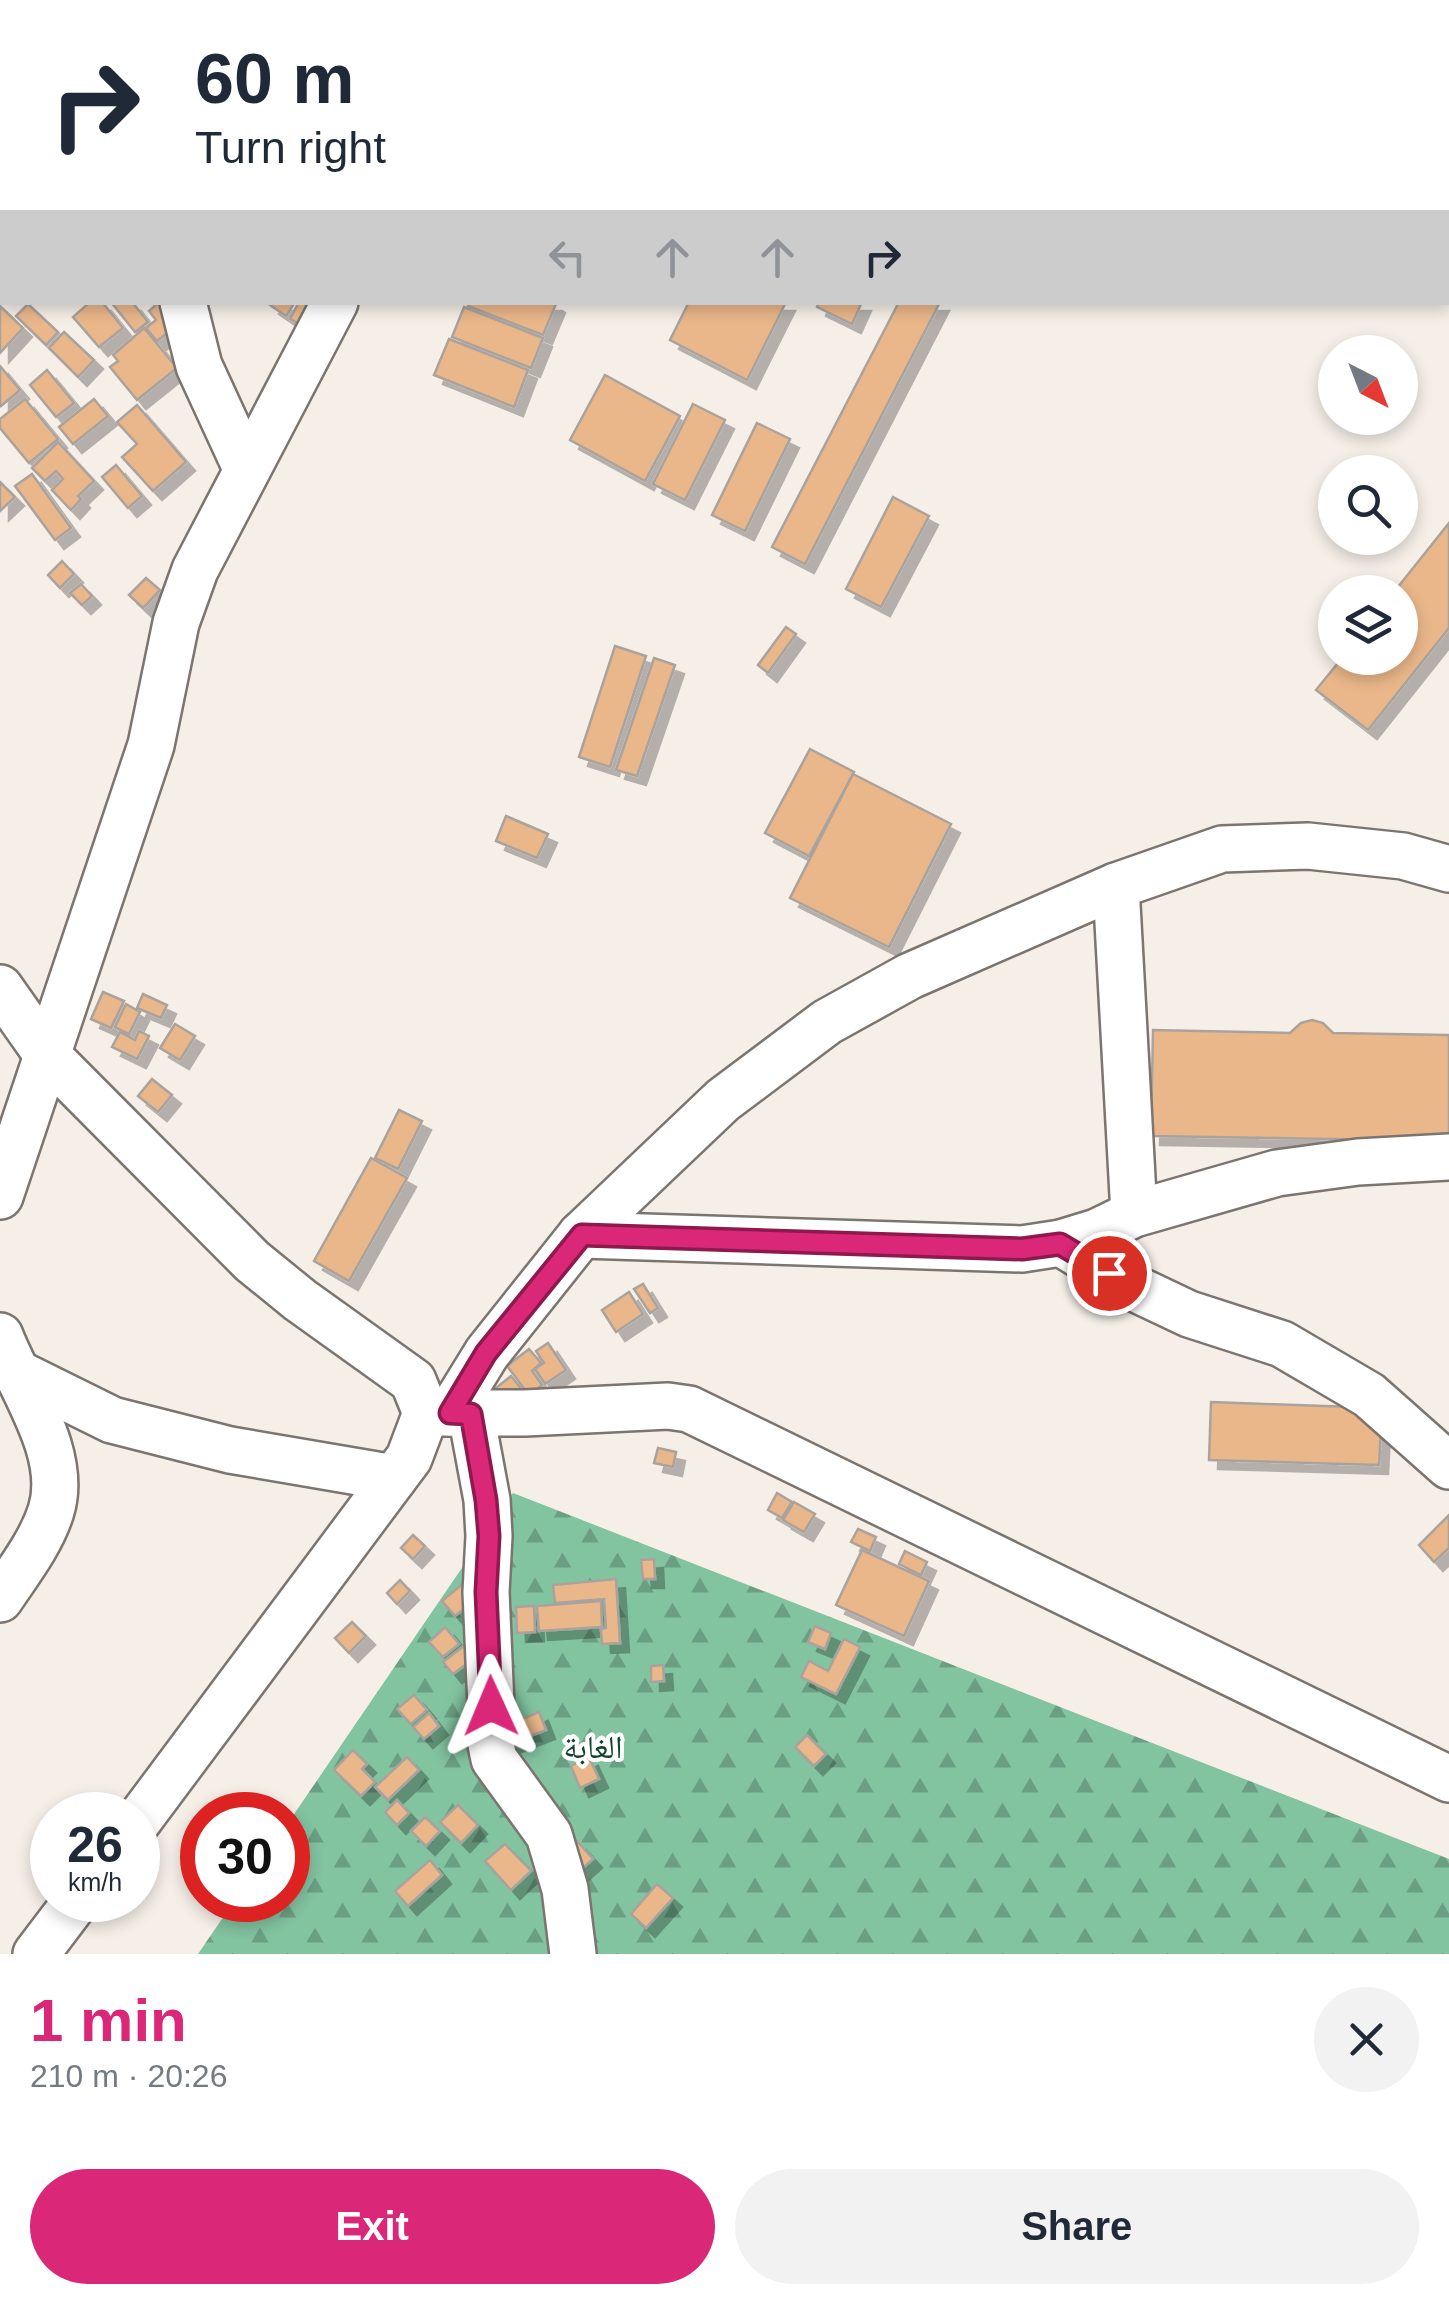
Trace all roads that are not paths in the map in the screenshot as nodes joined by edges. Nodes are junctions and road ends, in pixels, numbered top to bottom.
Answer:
1 (184, 305) edge
2 (333, 305) edge
3 (246, 468) junction
4 (1449, 869) edge
5 (1116, 886) junction
6 (0, 988) edge
7 (48, 1056) junction
8 (1449, 1157) edge
9 (0, 1196) edge
10 (1134, 1214) junction
11 (582, 1235) junction
12 (1060, 1244) junction
13 (7, 1354) edge
14 (449, 1413) junction
15 (1449, 1466) edge
16 (394, 1478) junction
17 (0, 1599) edge
18 (1449, 1779) edge
19 (160, 1792) edge
20 (60, 1922) edge
21 (36, 1954) edge
22 (573, 1954) edge

1 - 3 street
2 - 3 street
3 - 7 street
4 - 5 street
5 - 10 street
5 - 11 street
6 - 7 street
7 - 9 street
7 - 14 street
8 - 10 street
10 - 12 street
11 - 12 street
11 - 14 street
12 - 15 street
13 - 16 street
13 - 17 street
14 - 16 street
14 - 18 street
14 - 22 street
16 - 19 street
20 - 21 street

